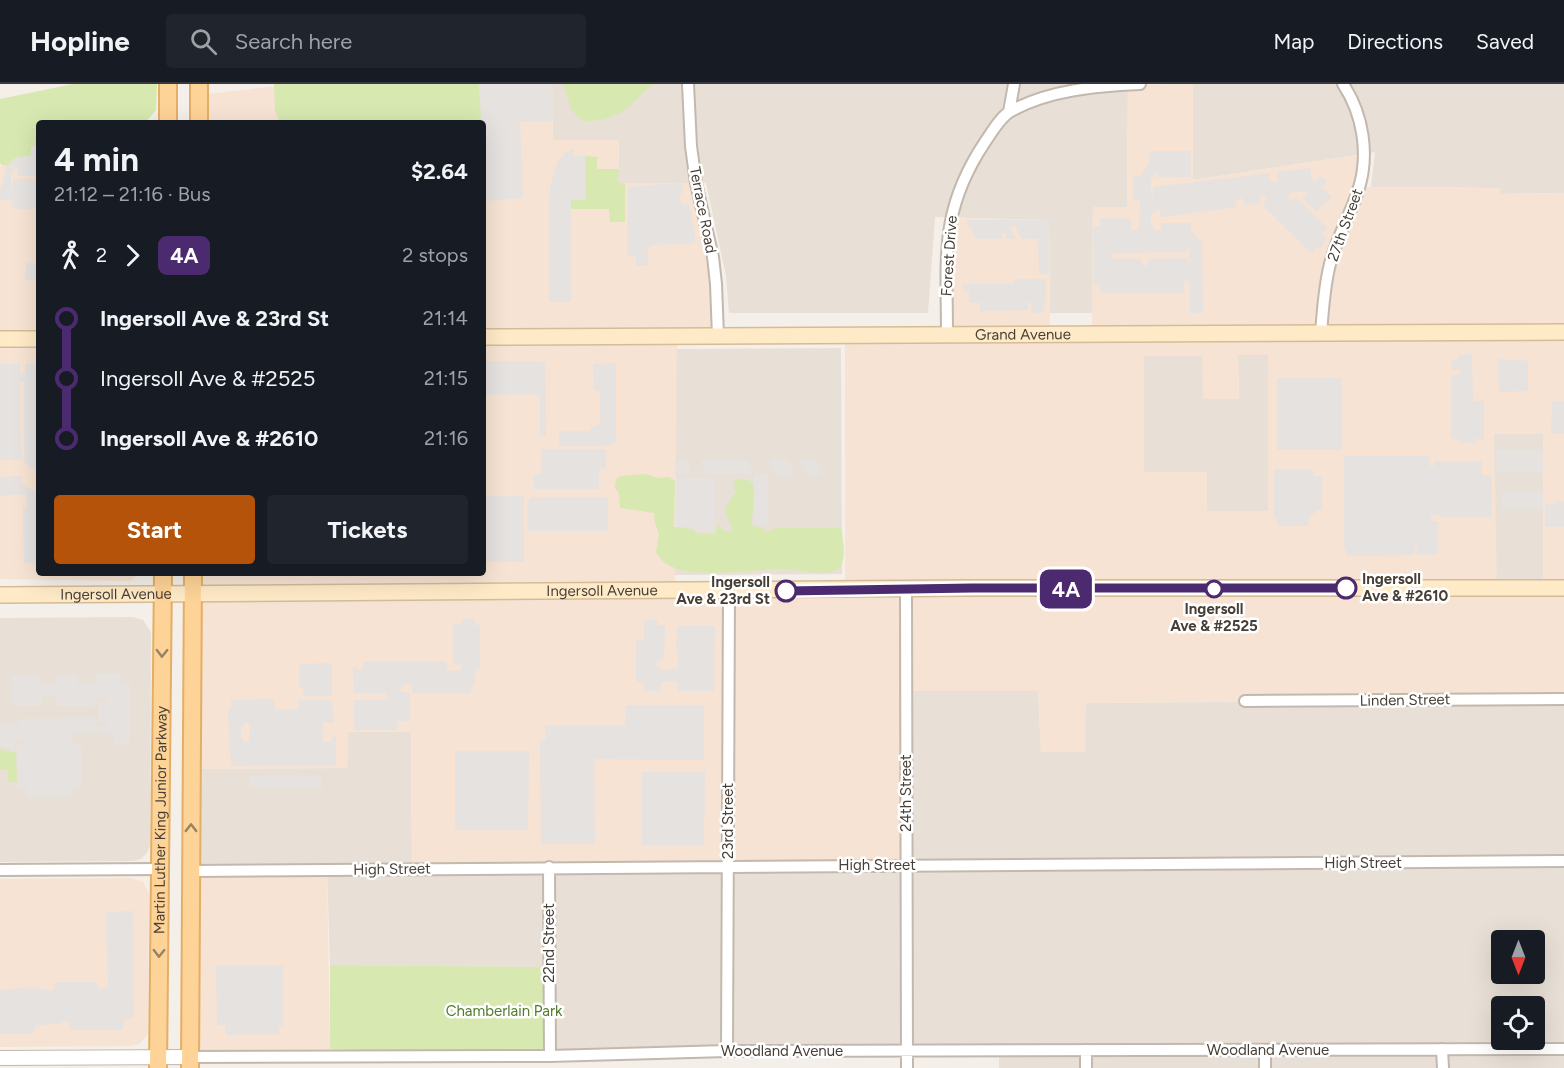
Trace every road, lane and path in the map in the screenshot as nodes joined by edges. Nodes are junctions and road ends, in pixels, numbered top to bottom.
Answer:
1 (168, 84) edge
2 (688, 84) edge
3 (1014, 84) edge
4 (1140, 84) edge
5 (1343, 84) edge
6 (199, 89) edge
7 (1009, 112) junction
8 (168, 115) edge
9 (198, 120) edge
10 (1564, 332) edge
11 (1321, 333) junction
12 (947, 334) junction
13 (718, 336) junction
14 (486, 337) edge
15 (0, 339) edge
16 (36, 339) edge
17 (163, 576) edge
18 (193, 576) edge
19 (1564, 588) edge
20 (906, 590) junction
21 (729, 591) junction
22 (0, 594) edge
23 (192, 594) junction
24 (163, 595) junction
25 (1564, 699) edge
26 (1245, 701) dead end
27 (1564, 861) edge
28 (907, 865) junction
29 (728, 866) junction
30 (549, 867) junction
31 (160, 869) junction
32 (0, 870) edge
33 (191, 871) junction
34 (1442, 1049) junction
35 (1564, 1049) edge
36 (1086, 1050) junction
37 (1265, 1050) junction
38 (727, 1051) junction
39 (907, 1051) junction
40 (550, 1056) junction
41 (0, 1058) edge
42 (158, 1062) edge
43 (190, 1062) edge
44 (20, 1063) edge
45 (908, 1068) edge
46 (1086, 1068) edge
47 (1265, 1068) edge
48 (1443, 1068) edge

1 - 8 main road
2 - 13 street, Terrace Road
3 - 7 street
4 - 7 street, Forest Drive
5 - 11 street, 27th Street
6 - 9 main road
7 - 12 street, Forest Drive
10 - 11 main road, Grand Avenue
11 - 12 main road, Grand Avenue
12 - 13 main road, Grand Avenue
13 - 14 main road, Grand Avenue
15 - 16 main road
17 - 24 main road, Martin Luther King Junior Parkway
18 - 23 main road, Martin Luther King Junior Parkway
19 - 20 main road, Ingersoll Avenue
20 - 21 main road, Ingersoll Avenue
20 - 28 street, 24th Street
21 - 23 main road, Ingersoll Avenue
21 - 29 street, 23rd Street
22 - 24 main road, Ingersoll Avenue
23 - 24 main road, Ingersoll Avenue
33 -> 23 main road, Martin Luther King Junior Parkway
24 -> 31 main road, Martin Luther King Junior Parkway
25 - 26 street, Linden Street
27 - 28 street, High Street
28 - 29 street, High Street
28 - 39 street, 24th Street
29 - 30 street, High Street
29 - 38 street, 23rd Street
30 - 33 street, High Street
30 - 40 street, 22nd Street
31 - 32 street
31 -> 42 main road, Martin Luther King Junior Parkway
33 - 43 main road, Martin Luther King Junior Parkway
34 - 35 street, Woodland Avenue
34 - 37 street, Woodland Avenue
34 - 48 street
36 - 37 street, Woodland Avenue
36 - 39 street, Woodland Avenue
36 - 46 street
37 - 47 street
38 - 39 street, Woodland Avenue
38 - 40 street, Woodland Avenue
39 - 45 street, 24th Street
40 - 43 street, Woodland Avenue
41 - 44 street, Woodland Avenue
42 - 43 street, Woodland Avenue
42 - 44 street, Woodland Avenue

